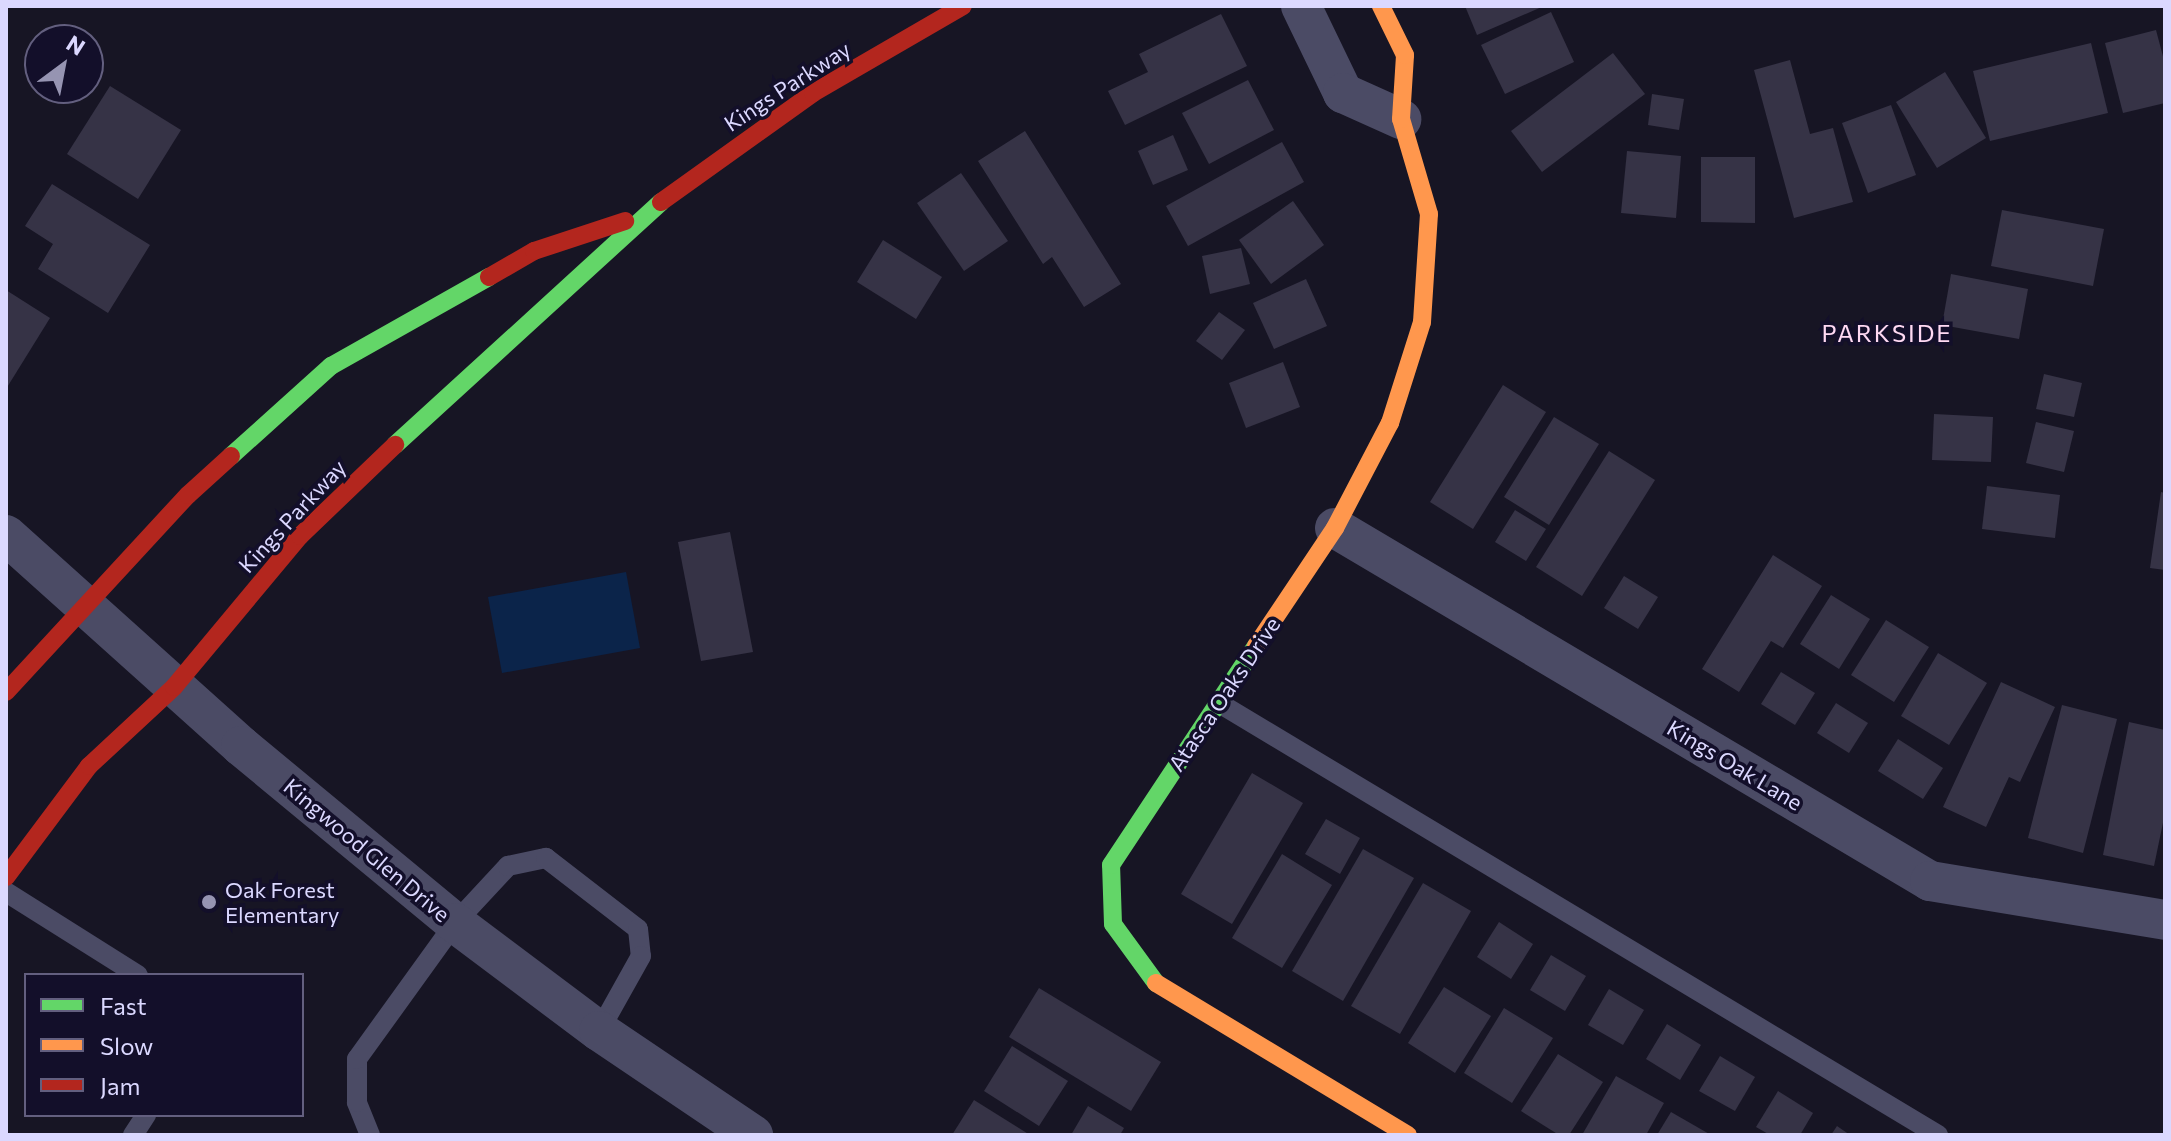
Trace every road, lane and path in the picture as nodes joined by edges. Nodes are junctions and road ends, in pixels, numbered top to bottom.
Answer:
1 (963, 6) edge
2 (1301, 6) edge
3 (1381, 6) edge
4 (1401, 119) junction
5 (642, 215) junction
6 (1335, 528) junction
7 (6, 535) edge
8 (83, 604) junction
9 (174, 687) junction
10 (6, 692) edge
11 (1219, 703) junction
12 (6, 877) edge
13 (6, 892) edge
14 (2165, 920) edge
15 (455, 923) junction
16 (135, 973) edge
17 (599, 1031) junction
18 (145, 1117) edge
19 (133, 1135) edge
20 (370, 1135) edge
21 (753, 1135) edge
22 (1408, 1135) edge
23 (1938, 1135) edge

1 - 5 street, Kings Parkway
2 - 4 street
3 - 4 street, Atasca Oaks Drive
4 - 6 street, Atasca Oaks Drive
5 - 8 street, Kings Parkway
5 - 9 street, Kings Parkway
6 - 11 street, Atasca Oaks Drive
6 - 14 street, Kings Oak Lane
7 - 8 street, Kingwood Glen Drive
8 - 9 street, Kingwood Glen Drive
8 - 10 street, Kings Parkway
9 - 12 street, Kings Parkway
9 - 15 street, Kingwood Glen Drive
11 - 22 street, Atasca Oaks Drive
11 - 23 lane
13 - 16 lane
15 - 17 street, Kingwood Glen Drive
15 - 17 lane
15 - 20 lane
17 - 21 street, Kingwood Glen Drive
18 - 19 lane

